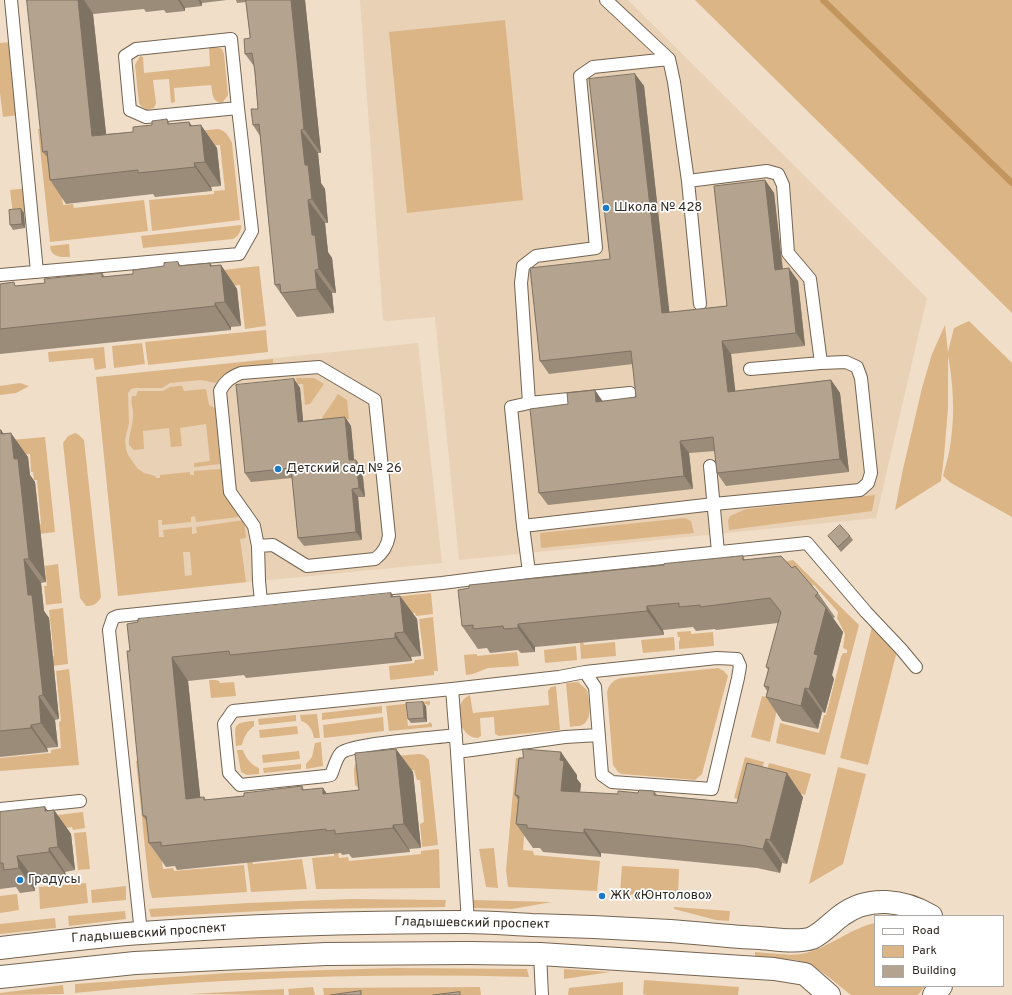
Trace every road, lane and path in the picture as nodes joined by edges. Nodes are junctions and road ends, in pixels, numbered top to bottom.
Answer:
1 (11, 0) edge
2 (606, 0) edge
3 (669, 59) junction
4 (238, 108) junction
5 (688, 181) junction
6 (37, 272) junction
7 (0, 275) edge
8 (700, 304) dead end
9 (821, 363) junction
10 (750, 369) dead end
11 (630, 392) dead end
12 (529, 402) junction
13 (710, 466) dead end
14 (714, 504) junction
15 (522, 526) junction
16 (258, 546) junction
17 (718, 552) junction
18 (529, 572) junction
19 (261, 602) junction
20 (916, 668) dead end
21 (584, 672) junction
22 (452, 689) junction
23 (456, 735) junction
24 (599, 735) junction
25 (457, 752) junction
26 (80, 801) dead end
27 (0, 809) edge
28 (929, 915) edge
29 (468, 922) junction
30 (141, 933) junction
31 (0, 948) edge
32 (540, 954) junction
33 (0, 977) edge
34 (940, 987) edge
35 (542, 995) edge
36 (829, 995) edge
37 (934, 995) edge

1 - 6 lane
2 - 3 lane
3 - 5 lane
3 - 12 lane
4 - 4 lane
4 - 6 lane
5 - 8 lane
5 - 9 lane
6 - 7 lane
9 - 10 lane
9 - 14 lane
11 - 12 lane
12 - 15 lane
13 - 14 lane
14 - 15 lane
14 - 17 lane
15 - 18 lane
16 - 16 lane
16 - 19 lane
17 - 18 lane
17 - 20 lane
18 - 19 lane
19 - 30 lane
21 - 22 lane
21 - 24 lane
21 - 24 lane
22 - 23 lane
22 - 23 lane
23 - 25 lane
24 - 25 lane
25 - 29 lane
26 - 27 lane
28 - 29 street, Гладышевский проспект
29 - 30 street, Гладышевский проспект
30 - 31 street, Гладышевский проспект
32 - 33 street
32 - 35 lane
32 - 36 street
34 - 37 street

